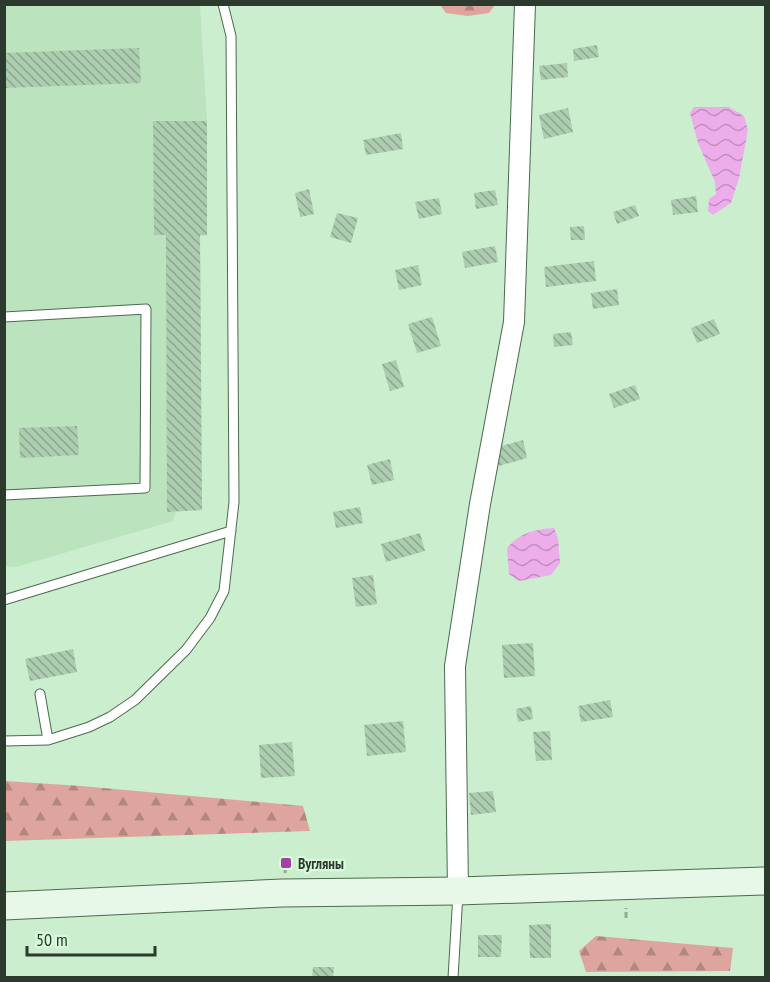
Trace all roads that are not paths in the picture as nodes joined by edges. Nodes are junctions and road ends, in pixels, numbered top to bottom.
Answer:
1 (223, 4) edge
2 (525, 4) edge
3 (4, 317) edge
4 (4, 495) edge
5 (231, 531) junction
6 (4, 600) edge
7 (40, 694) dead end
8 (48, 740) junction
9 (4, 741) edge
10 (765, 881) edge
11 (459, 891) junction
12 (4, 906) edge
13 (453, 978) edge

1 - 5 lane
2 - 11 street
3 - 4 lane
5 - 6 lane
5 - 8 lane
7 - 8 lane
8 - 9 lane
10 - 11 main road
11 - 12 main road
11 - 13 lane

